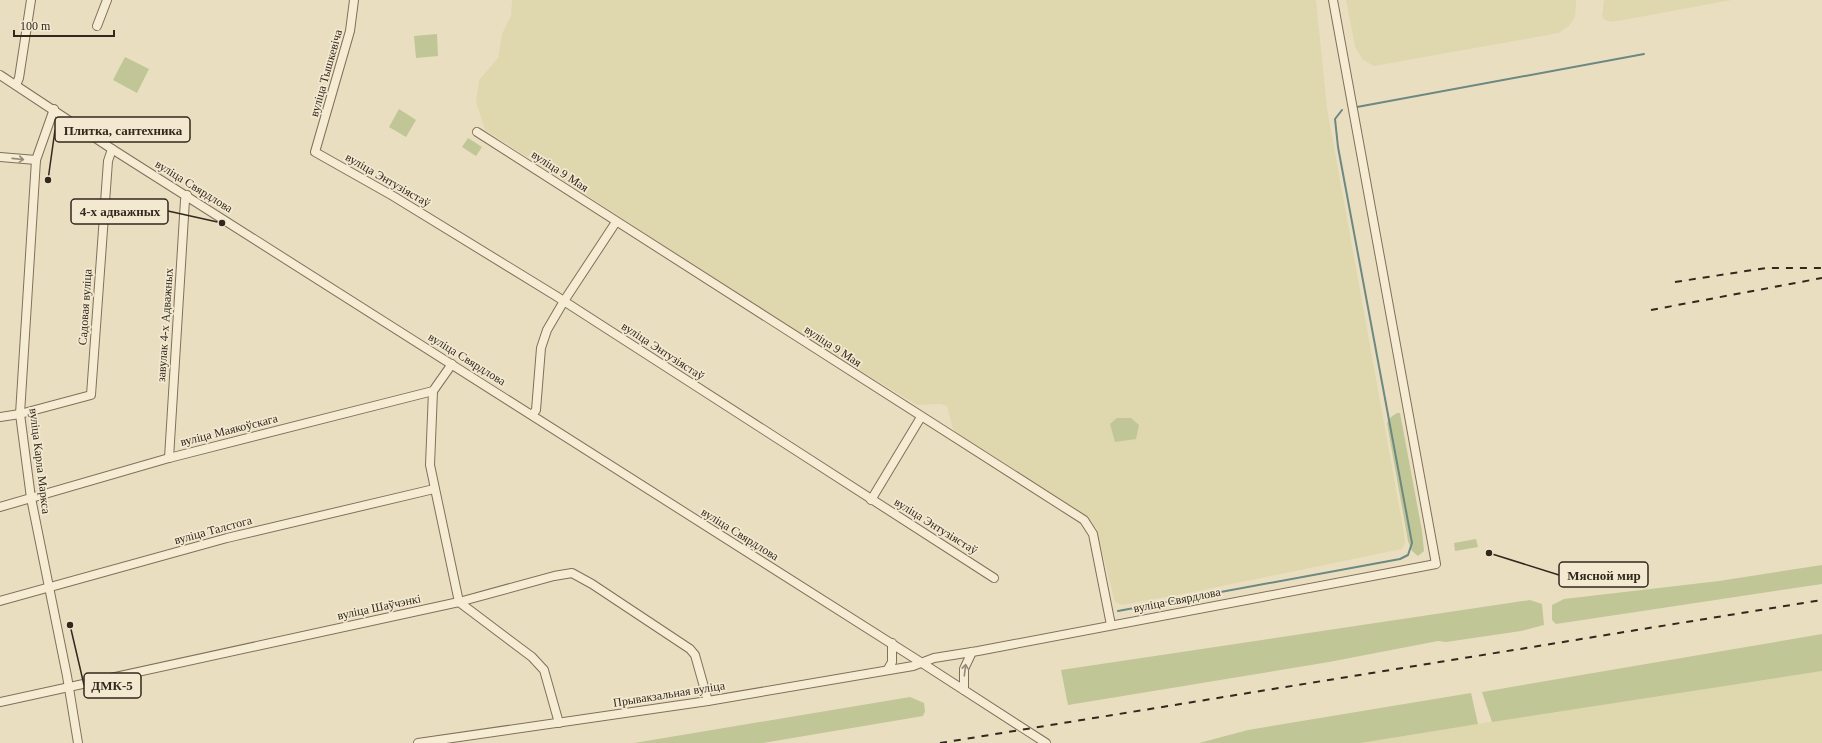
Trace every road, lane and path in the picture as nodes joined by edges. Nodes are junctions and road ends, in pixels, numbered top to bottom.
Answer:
1 (31, 0) edge
2 (107, 0) edge
3 (354, 0) edge
4 (1333, 0) edge
5 (97, 26) dead end
6 (0, 75) edge
7 (16, 85) junction
8 (54, 109) junction
9 (478, 132) dead end
10 (112, 149) junction
11 (315, 152) joint
12 (0, 157) edge
13 (36, 160) junction
14 (187, 195) junction
15 (616, 222) junction
16 (564, 301) junction
17 (452, 364) junction
18 (433, 390) junction
19 (20, 414) junction
20 (532, 415) junction
21 (0, 417) edge
22 (921, 417) junction
23 (169, 458) junction
24 (434, 489) junction
25 (31, 498) junction
26 (871, 500) junction
27 (0, 507) edge
28 (994, 578) dead end
29 (49, 588) junction
30 (0, 601) edge
31 (459, 602) junction
32 (1111, 625) junction
33 (892, 643) junction
34 (972, 652) junction
35 (922, 663) junction
36 (888, 669) junction
37 (69, 687) junction
38 (964, 690) junction
39 (708, 701) junction
40 (0, 702) edge
41 (559, 723) junction
42 (78, 743) edge
43 (418, 743) edge
44 (1046, 743) edge

1 - 7 street
2 - 5 street
3 - 11 street, вуліца Тышкевіча
4 - 32 street, вуліца Свярдлова
6 - 7 street, вуліца Свярдлова
7 - 8 street, вуліца Свярдлова
8 - 10 street, вуліца Свярдлова
8 - 13 street, вуліца Карла Маркса
9 - 15 street, вуліца 9 Мая
10 - 14 street, вуліца Свярдлова
10 - 19 street, Садовая вуліца
11 - 16 street, вуліца Энтузіястаў
12 -> 13 street
13 - 19 street, вуліца Карла Маркса
14 - 17 street, вуліца Свярдлова
14 - 23 street, завулак 4-х Адважных
15 - 16 street
15 - 22 street, вуліца 9 Мая
16 - 20 street
16 - 26 street, вуліца Энтузіястаў
17 - 18 street
17 - 20 street, вуліца Свярдлова
18 - 23 street, вуліца Маякоўскага
18 - 24 street
19 - 21 street
19 - 25 street, вуліца Карла Маркса
20 - 33 street, вуліца Свярдлова
22 - 26 street
22 - 32 street, вуліца 9 Мая
23 - 25 street, вуліца Маякоўскага
24 - 29 street, вуліца Талстога
24 - 31 street
25 - 27 street, вуліца Маякоўскага
25 - 29 street, вуліца Карла Маркса
26 - 28 street, вуліца Энтузіястаў
29 - 30 street, вуліца Талстога
29 - 37 street, вуліца Карла Маркса
31 - 37 street, вуліца Шаўчэнкі
31 - 39 street, вуліца Шаўчэнкі
31 - 41 street
32 - 34 street, вуліца Свярдлова
33 - 35 street, вуліца Свярдлова
33 - 36 street
34 - 35 street, вуліца Свярдлова
38 -> 34 street
35 - 36 street, Прывакзальная вуліца
35 - 38 street, вуліца Свярдлова
36 - 39 street, Прывакзальная вуліца
37 - 40 street, вуліца Шаўчэнкі
37 - 42 street, вуліца Карла Маркса
38 - 44 street, вуліца Свярдлова
39 - 41 street, Прывакзальная вуліца
41 - 43 street, Прывакзальная вуліца

